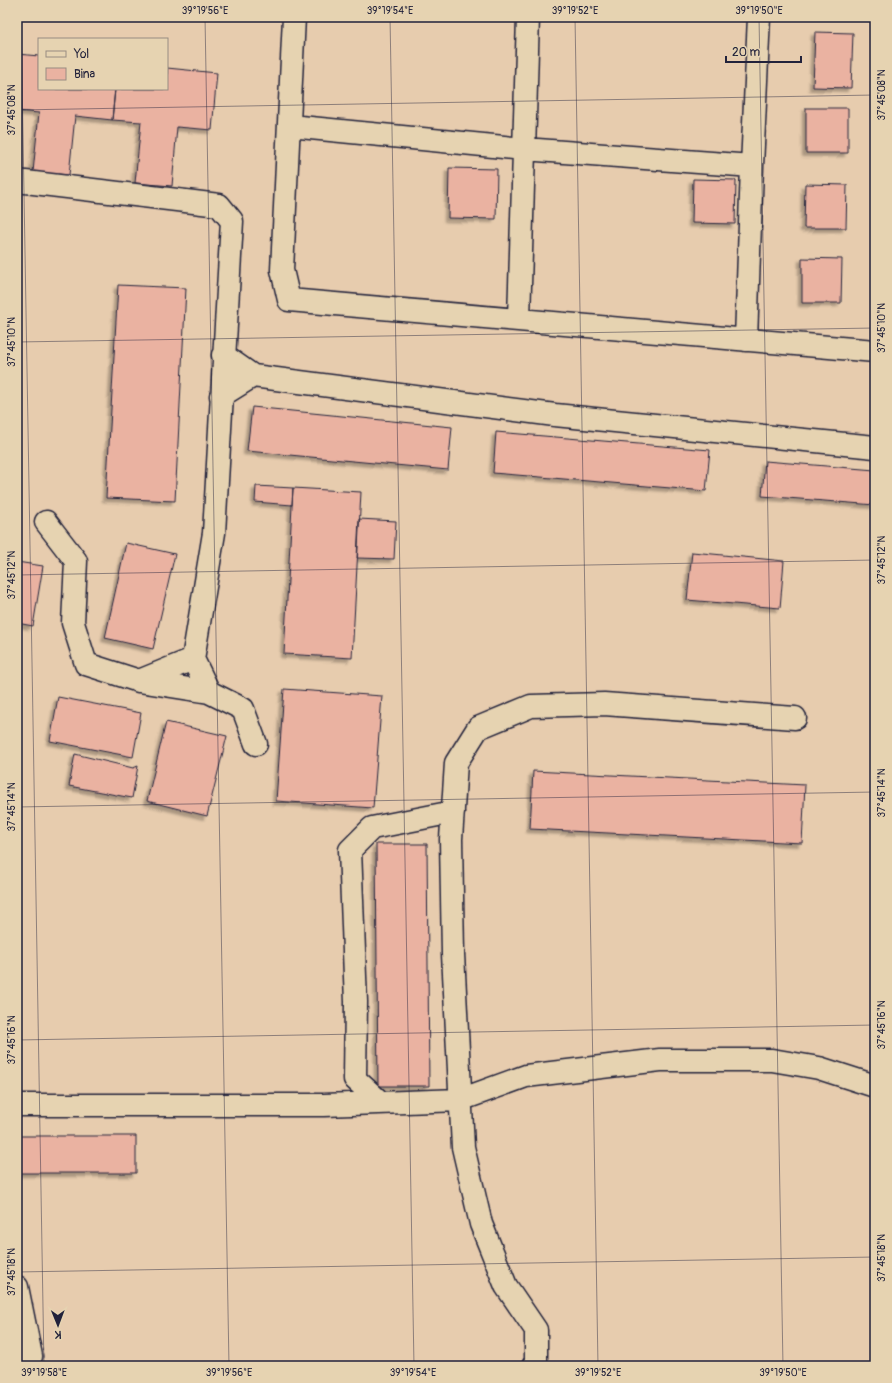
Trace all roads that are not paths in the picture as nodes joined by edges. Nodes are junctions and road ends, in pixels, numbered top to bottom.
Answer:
1 (294, 17) edge
2 (528, 17) edge
3 (759, 17) edge
4 (290, 126) junction
5 (524, 149) junction
6 (752, 166) junction
7 (17, 180) edge
8 (519, 319) junction
9 (746, 340) junction
10 (875, 351) edge
11 (223, 355) junction
12 (253, 376) junction
13 (221, 396) junction
14 (875, 447) edge
15 (46, 522) dead end
16 (193, 659) junction
17 (139, 681) junction
18 (209, 692) junction
19 (795, 718) dead end
20 (256, 744) dead end
21 (453, 812) junction
22 (355, 1080) junction
23 (875, 1086) edge
24 (460, 1100) junction
25 (380, 1102) junction
26 (17, 1104) edge
27 (324, 1105) junction
28 (17, 1287) edge
29 (20, 1366) edge
30 (533, 1366) edge

1 - 4 street
2 - 5 street
3 - 6 street
4 - 5 street
4 - 8 street
5 - 6 street
5 - 8 street
6 - 9 street
7 - 11 street
8 - 9 street
9 - 10 street
11 - 12 street
11 - 13 street
12 - 13 street
12 - 14 street
13 - 16 street
15 - 17 street
16 - 17 street
16 - 18 street
17 - 18 street
18 - 20 street
19 - 21 street
21 - 22 street
21 - 24 street
22 - 25 street
22 - 27 street
23 - 24 street
24 - 25 street
24 - 30 street
25 - 27 street
26 - 27 street
28 - 29 street

